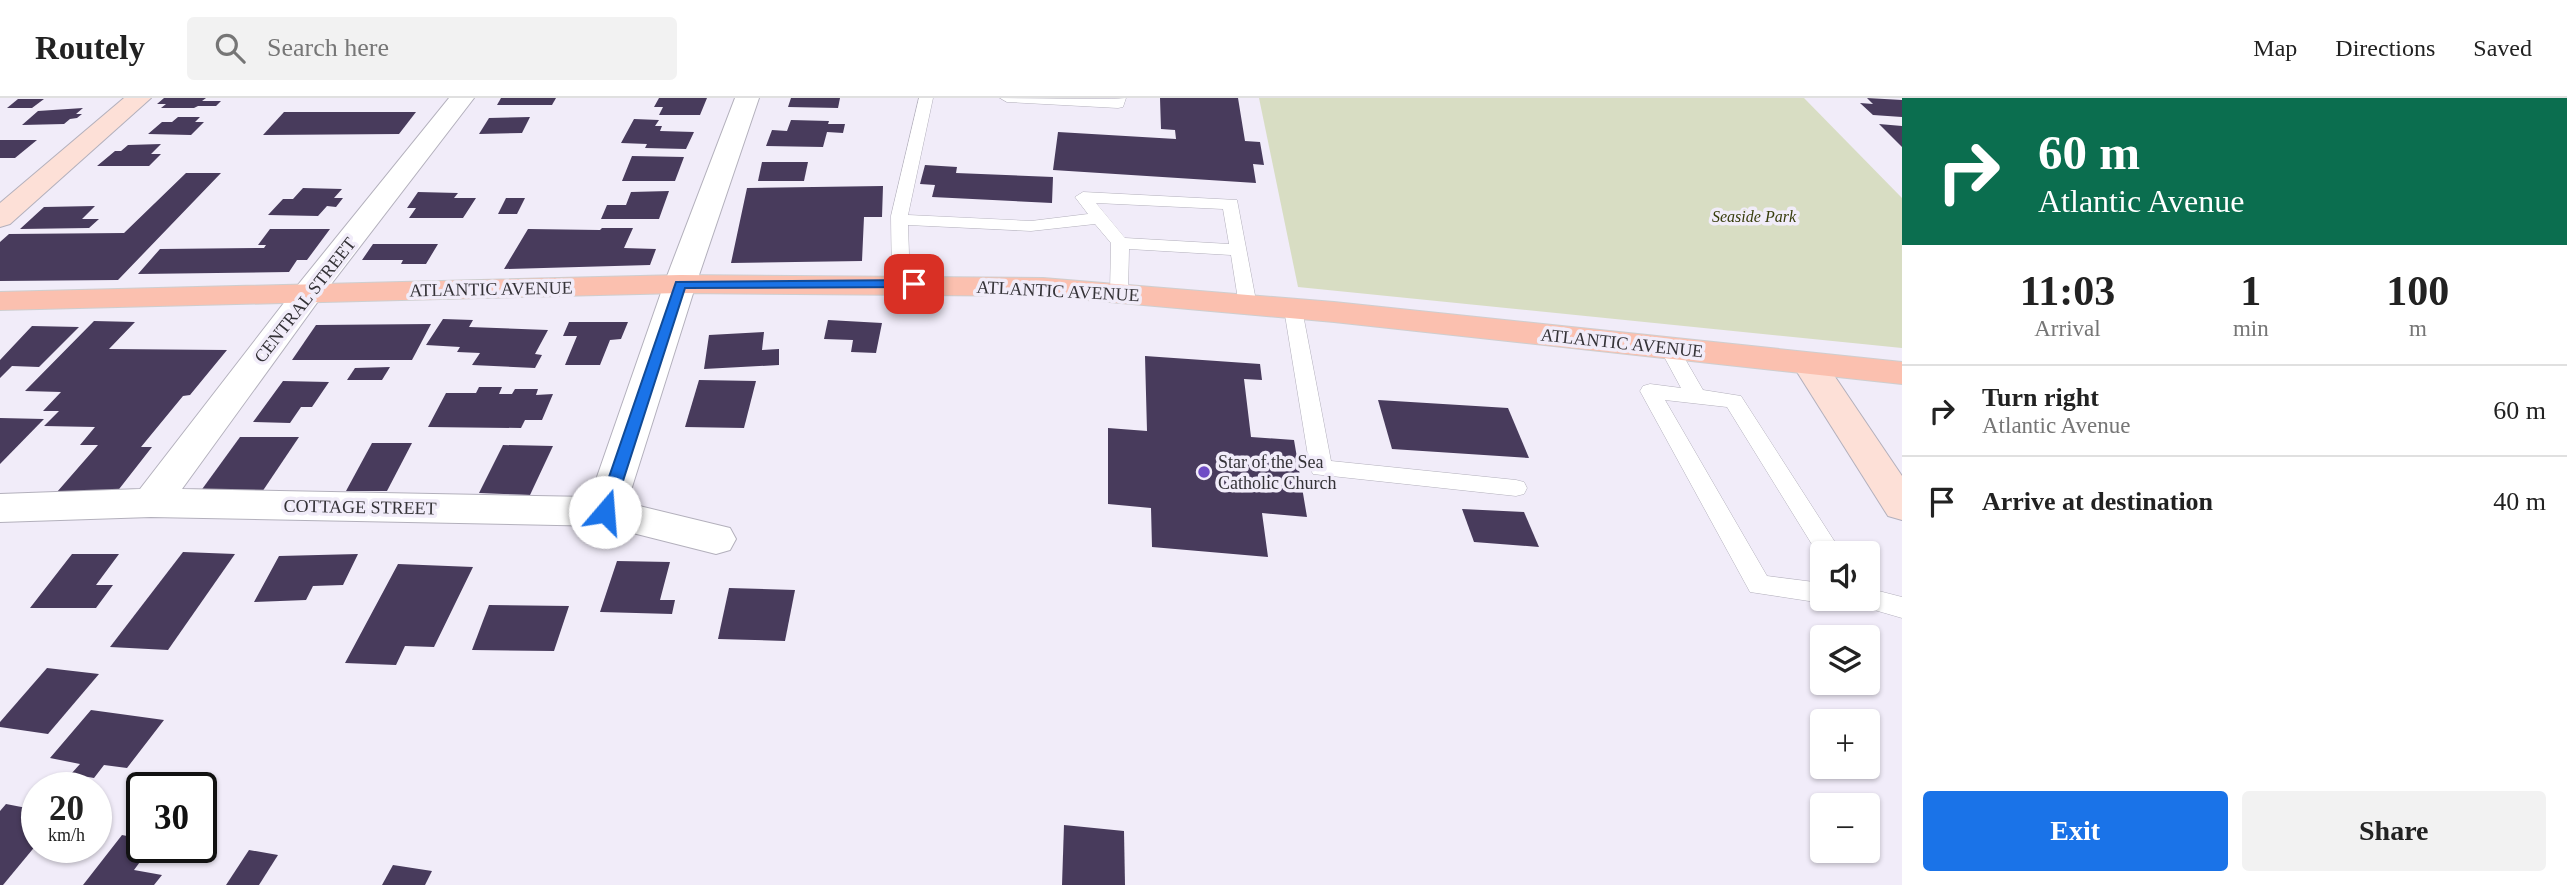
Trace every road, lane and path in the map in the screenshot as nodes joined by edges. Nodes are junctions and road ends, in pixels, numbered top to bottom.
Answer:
1 (139, 98) edge
2 (461, 98) edge
3 (747, 98) edge
4 (926, 98) edge
5 (1007, 98) edge
6 (1119, 98) edge
7 (0, 218) edge
8 (1099, 218) junction
9 (899, 220) junction
10 (1119, 243) junction
11 (1239, 250) junction
12 (680, 284) junction
13 (901, 284) junction
14 (308, 293) junction
15 (1119, 293) junction
16 (0, 301) edge
17 (1248, 306) junction
18 (1293, 309) junction
19 (1670, 349) junction
20 (1809, 364) junction
21 (1902, 373) edge
22 (1695, 395) junction
23 (1890, 468) edge
24 (1517, 488) dead end
25 (151, 503) junction
26 (1902, 506) edge
27 (0, 508) edge
28 (605, 512) junction
29 (716, 538) dead end
30 (1822, 541) edge
31 (1810, 592) edge
32 (1880, 600) edge
33 (1902, 608) edge

1 - 7 street
2 - 14 street, CENTRAL STREET
3 - 12 street
4 - 9 lane
5 - 6 lane
8 - 9 lane
8 - 10 lane
8 - 11 lane
9 - 13 lane
10 - 11 lane
10 - 15 lane
11 - 17 lane
12 - 13 main road, ATLANTIC AVENUE
12 - 14 main road, ATLANTIC AVENUE
12 - 28 street
13 - 15 main road, ATLANTIC AVENUE
14 - 16 main road, ATLANTIC AVENUE
14 - 25 street, CENTRAL STREET
15 - 17 main road, ATLANTIC AVENUE
17 - 18 main road, ATLANTIC AVENUE
18 - 19 main road, ATLANTIC AVENUE
18 - 24 lane
19 - 20 main road, ATLANTIC AVENUE
19 - 22 lane
20 - 21 main road, ATLANTIC AVENUE
20 - 23 street
22 - 30 lane
22 - 31 lane
23 - 26 street
25 - 27 street, COTTAGE STREET
25 - 28 street, COTTAGE STREET
28 - 29 street, COTTAGE STREET
32 - 33 lane

